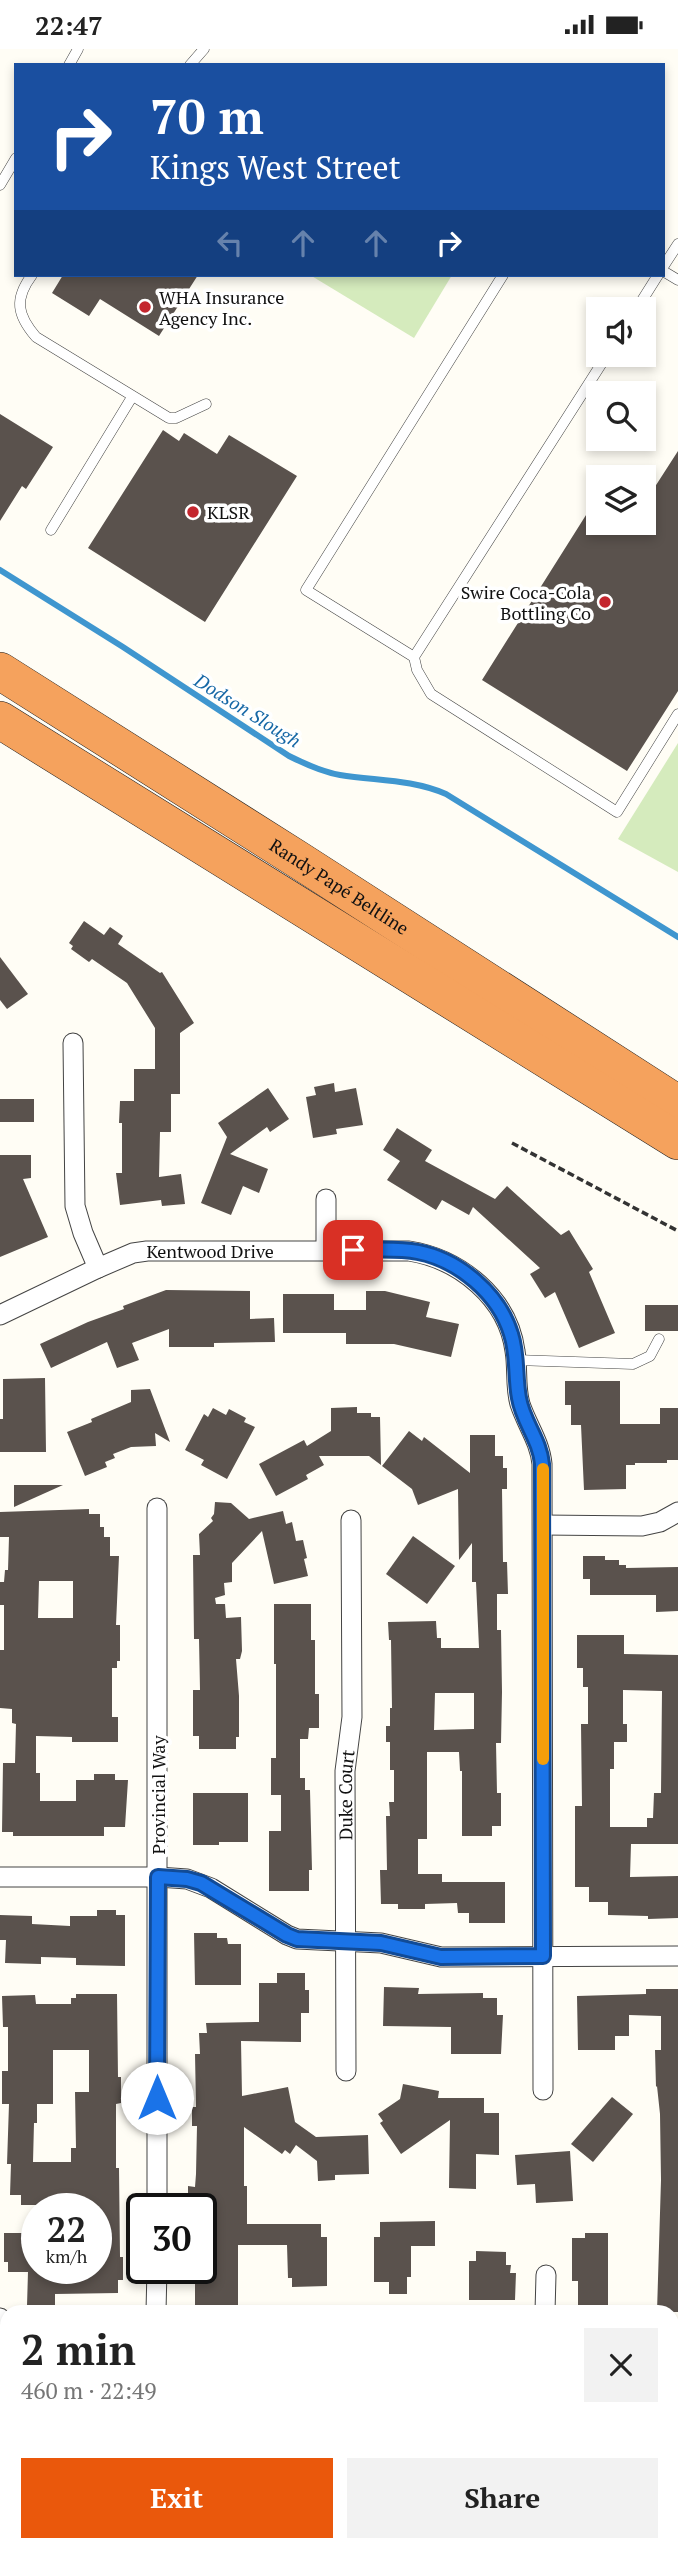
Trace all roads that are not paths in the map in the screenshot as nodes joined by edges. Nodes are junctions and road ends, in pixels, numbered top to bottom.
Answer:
1 (204, 49) edge
2 (192, 63) edge
3 (14, 161) edge
4 (0, 185) edge
5 (678, 244) edge
6 (665, 266) edge
7 (30, 277) edge
8 (502, 277) edge
9 (657, 277) edge
10 (644, 297) edge
11 (599, 367) edge
12 (132, 397) junction
13 (206, 404) dead end
14 (51, 530) dead end
15 (414, 657) junction
16 (0, 671) edge
17 (678, 714) edge
18 (0, 720) edge
19 (73, 1043) dead end
20 (678, 1104) edge
21 (678, 1141) edge
22 (326, 1199) dead end
23 (326, 1250) junction
24 (98, 1268) junction
25 (0, 1315) edge
26 (659, 1339) dead end
27 (516, 1360) junction
28 (157, 1508) dead end
29 (678, 1513) edge
30 (351, 1520) dead end
31 (543, 1525) junction
32 (0, 1877) edge
33 (158, 1877) junction
34 (346, 1941) junction
35 (543, 1956) junction
36 (678, 1956) edge
37 (346, 2071) dead end
38 (543, 2090) dead end
39 (157, 2193) edge
40 (545, 2275) dead end
41 (156, 2284) edge
42 (156, 2305) edge
43 (545, 2305) edge

1 - 2 lane
3 - 4 lane
5 - 6 lane
7 - 12 lane
8 - 15 lane
9 - 10 lane
11 - 15 lane
12 - 13 lane
12 - 14 lane
15 - 17 lane
16 - 20 highway, Randy Papé Beltline
18 - 21 highway, Randy Papé Beltline
19 - 24 street
22 - 23 street
23 - 24 street, Kentwood Drive
23 - 27 street, Kentwood Drive
24 - 25 street, Kentwood Drive
26 - 27 lane
27 - 31 street, Kentwood Drive
28 - 33 street, Provincial Way
29 - 31 street
30 - 34 street, Duke Court
31 - 35 street, Kentwood Drive
32 - 33 street
33 - 34 street
33 - 39 street, Provincial Way
34 - 35 street
34 - 37 street, Duke Court
35 - 36 street
35 - 38 street, Kentwood Drive
40 - 43 street
41 - 42 street

